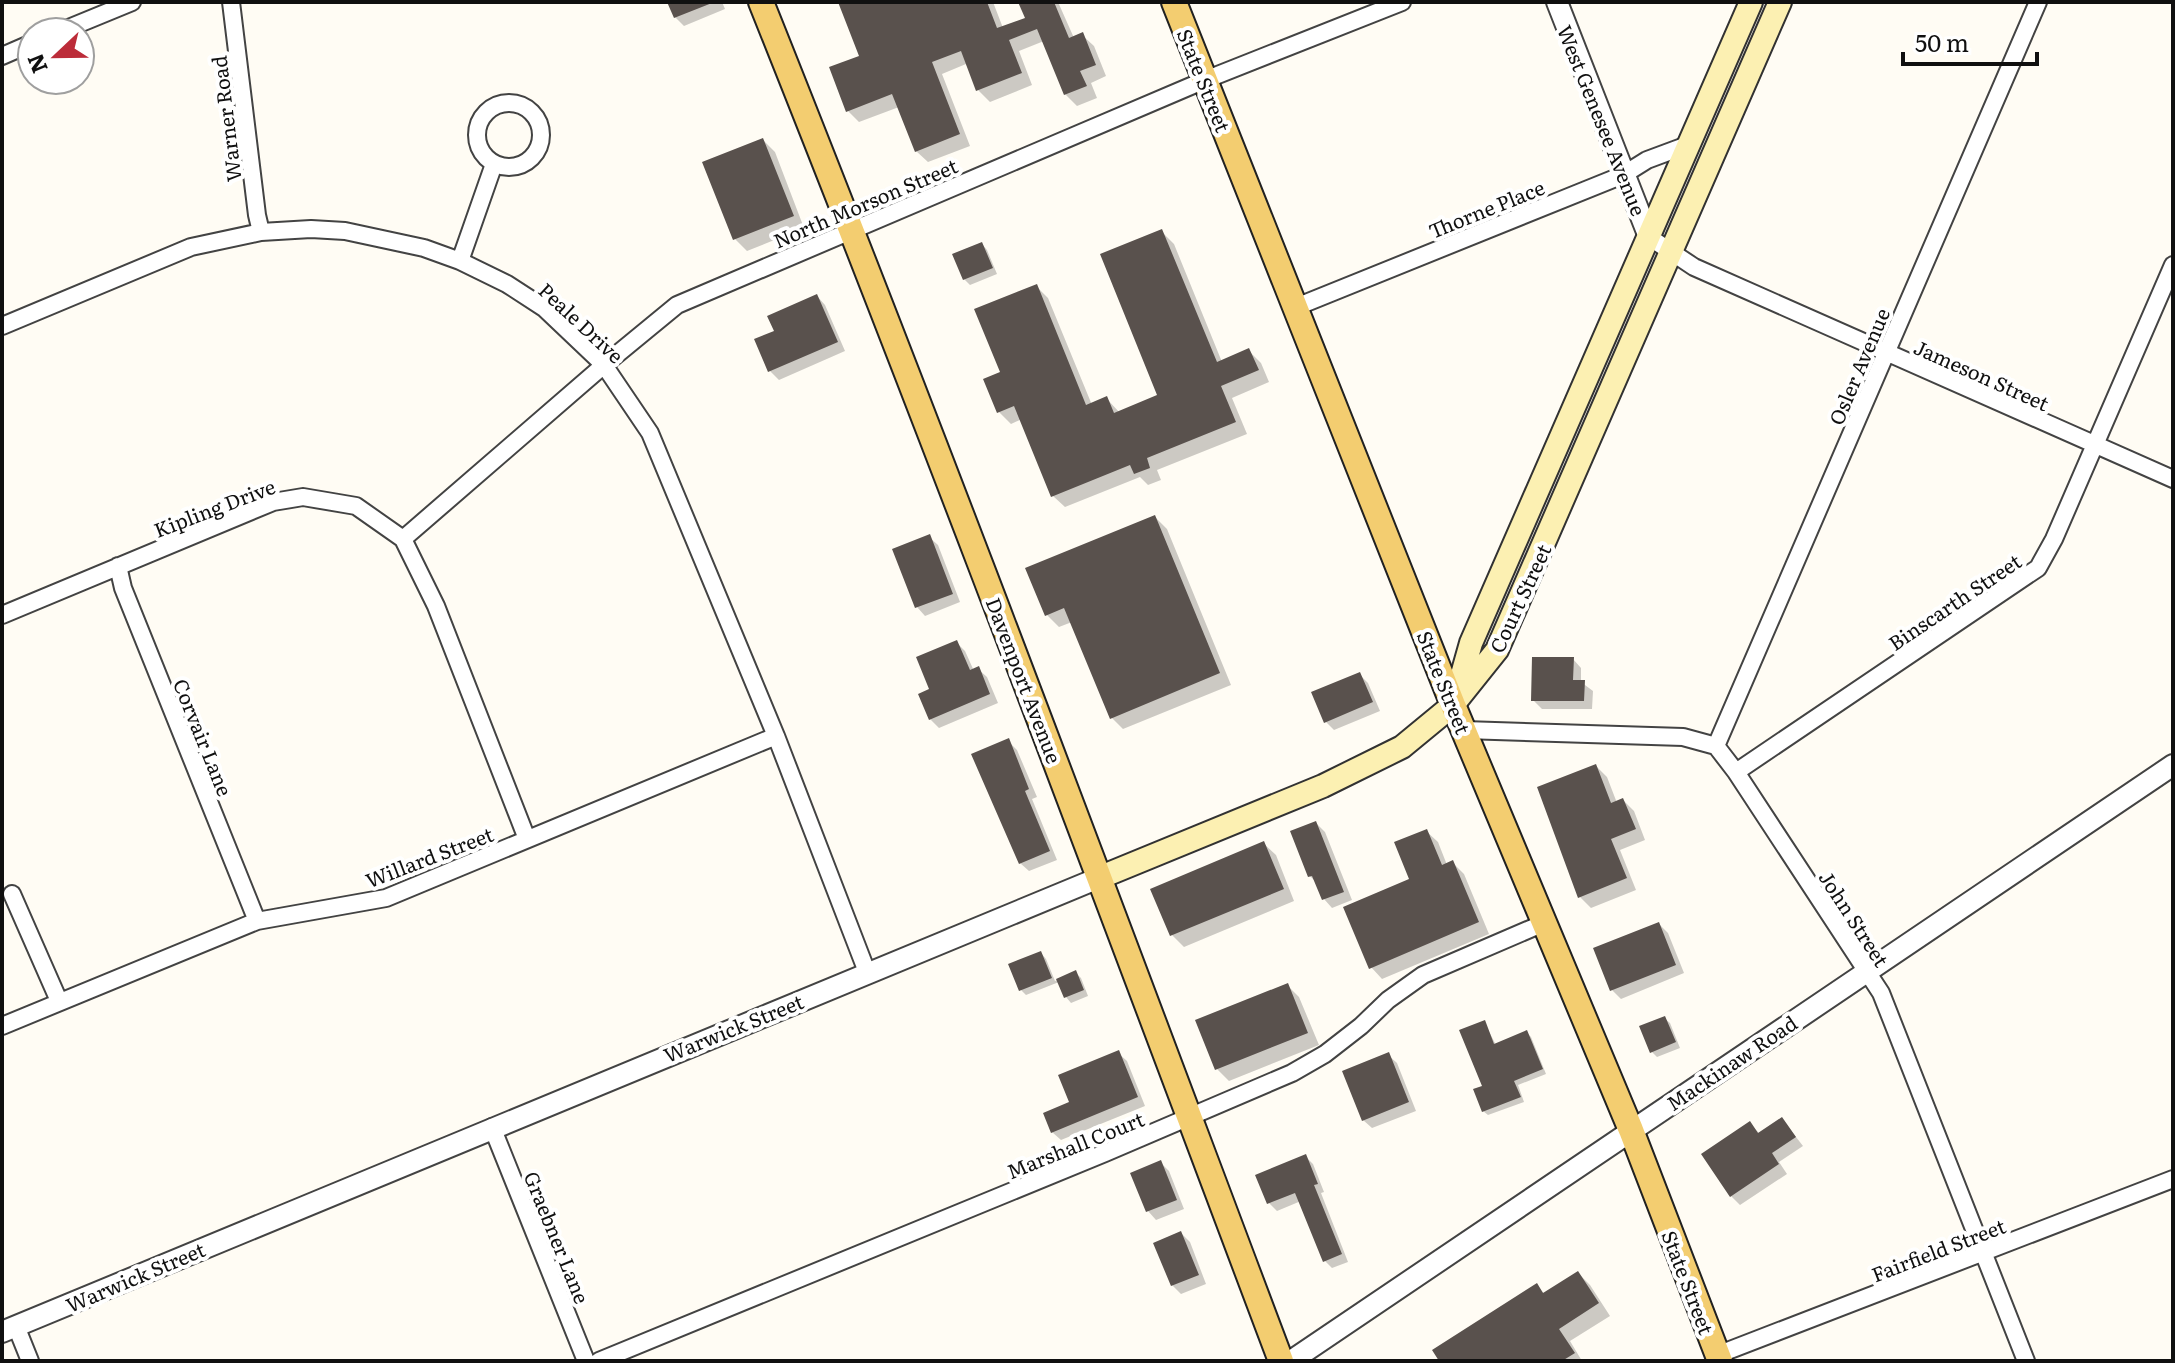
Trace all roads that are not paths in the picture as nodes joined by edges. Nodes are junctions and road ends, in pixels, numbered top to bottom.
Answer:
1 (132, 2) edge
2 (231, 2) edge
3 (761, 2) edge
4 (1174, 2) edge
5 (1402, 2) edge
6 (1557, 2) edge
7 (1751, 2) edge
8 (1780, 2) edge
9 (2038, 2) edge
10 (96, 17) edge
11 (1205, 80) junction
12 (1690, 144) junction
13 (494, 164) junction
14 (1623, 175) junction
15 (852, 230) junction
16 (261, 232) junction
17 (1649, 237) junction
18 (1671, 252) junction
19 (460, 261) junction
20 (2173, 265) edge
21 (1296, 307) junction
22 (2, 326) edge
23 (1885, 353) junction
24 (604, 365) junction
25 (2095, 445) junction
26 (2173, 479) edge
27 (403, 539) junction
28 (118, 566) junction
29 (2, 615) edge
30 (1453, 705) junction
31 (1464, 730) junction
32 (776, 736) junction
33 (1716, 746) junction
34 (2173, 765) edge
35 (1736, 772) junction
36 (527, 839) junction
37 (1101, 877) junction
38 (12, 894) dead end
39 (257, 921) junction
40 (1544, 923) junction
41 (1867, 971) junction
42 (867, 972) junction
43 (59, 1001) junction
44 (2, 1026) edge
45 (1189, 1118) junction
46 (492, 1127) junction
47 (1631, 1130) junction
48 (2173, 1179) edge
49 (1984, 1254) junction
50 (9, 1329) edge
51 (1719, 1358) edge
52 (30, 1361) edge
53 (586, 1361) edge
54 (599, 1361) edge
55 (1281, 1361) edge
56 (1291, 1361) edge
57 (2026, 1361) edge

1 - 10 street
2 - 16 street, Warner Road
3 - 15 main road, Davenport Avenue
4 - 11 main road, State Street
5 - 11 street, North Morson Street
6 - 14 street, West Genesee Avenue
7 - 12 main road, Court Street
8 - 18 main road, Court Street
9 - 23 street, Osler Avenue
11 - 15 street, North Morson Street
11 - 21 main road, State Street
12 - 14 street, Thorne Place
12 - 17 main road, Court Street
13 - 13 street
13 - 19 street
14 - 17 street, West Genesee Avenue
14 - 21 street, Thorne Place
15 - 24 street, North Morson Street
15 - 37 main road, Davenport Avenue
16 - 19 street, Peale Drive
16 - 22 street, Peale Drive
17 - 18 street, Jameson Street
17 - 30 main road, Court Street
18 - 23 street, Jameson Street
18 - 30 main road, Court Street
19 - 24 street, Peale Drive
20 - 25 street, Binscarth Street
21 - 30 main road, State Street
23 - 25 street, Jameson Street
23 - 33 street, Osler Avenue
24 - 27 street, North Morson Street
24 - 32 street, Peale Drive
25 - 26 street, Jameson Street
25 - 35 street, Binscarth Street
27 - 28 street, Kipling Drive
27 - 36 street, Kipling Drive
28 - 29 street, Kipling Drive
28 - 39 street, Corvair Lane
30 - 31 main road, State Street
30 - 37 main road, Warwick Street
31 - 33 street
31 - 40 main road, State Street
32 - 36 street, Willard Street
32 - 42 street, Peale Drive
33 - 35 street, John Street
34 - 41 street, Mackinaw Road
35 - 41 street, John Street
36 - 39 street, Willard Street
37 - 42 street, Warwick Street
37 - 45 main road, Davenport Avenue
38 - 43 street
39 - 43 street, Willard Street
40 - 45 street, Marshall Court
40 - 47 main road, State Street
41 - 47 street, Mackinaw Road
41 - 49 street, John Street
42 - 46 street, Warwick Street
43 - 44 street, Willard Street
45 - 54 street, Marshall Court
45 - 55 main road, Davenport Avenue
46 - 50 street, Warwick Street
46 - 53 street, Graebner Lane
47 - 51 main road, State Street
47 - 56 street, Mackinaw Road
48 - 49 street, Fairfield Street
49 - 51 street, Fairfield Street
49 - 57 street, John Street
50 - 52 street

